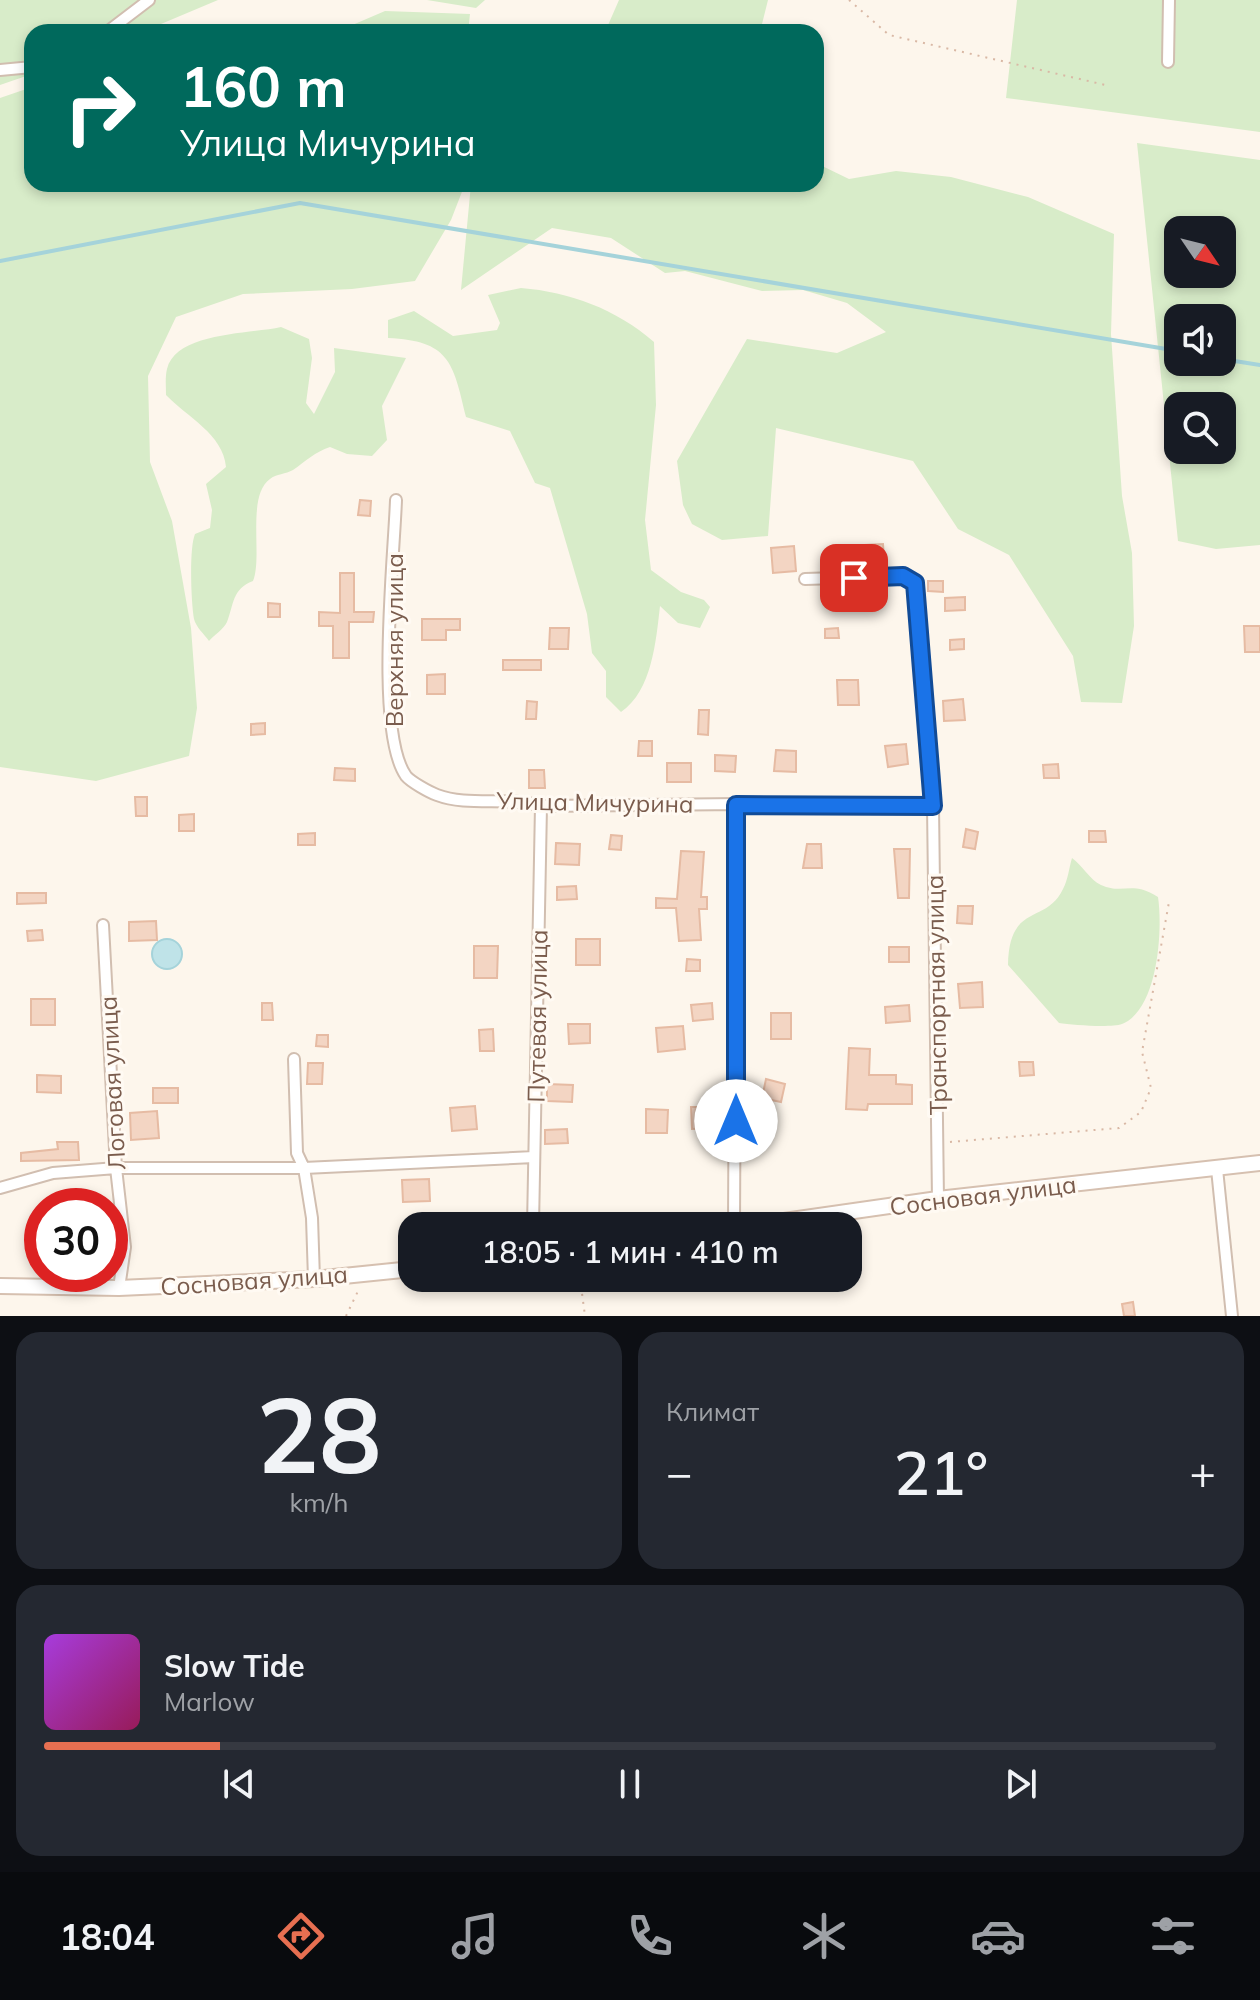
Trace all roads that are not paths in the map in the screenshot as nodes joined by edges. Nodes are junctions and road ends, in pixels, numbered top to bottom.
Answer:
1 (149, 0) edge
2 (1169, 0) edge
3 (118, 24) edge
4 (1168, 62) dead end
5 (24, 68) edge
6 (0, 70) edge
7 (396, 500) dead end
8 (805, 579) dead end
9 (406, 777) joint
10 (736, 805) junction
11 (541, 806) junction
12 (933, 806) junction
13 (103, 925) dead end
14 (294, 1059) dead end
15 (534, 1157) junction
16 (1260, 1163) edge
17 (116, 1168) junction
18 (304, 1168) junction
19 (1217, 1169) junction
20 (0, 1188) edge
21 (118, 1188) edge
22 (938, 1199) junction
23 (533, 1212) edge
24 (734, 1212) edge
25 (847, 1212) edge
26 (398, 1270) edge
27 (314, 1279) junction
28 (0, 1286) edge
29 (24, 1286) edge
30 (128, 1288) edge
31 (1232, 1316) edge

1 - 3 street
2 - 4 street
5 - 6 street
7 - 9 street, Верхняя улица
8 - 12 street, Транспортная улица
9 - 11 street, Улица Мичурина
10 - 11 street, Улица Мичурина
10 - 12 street, Улица Мичурина
10 - 24 street
11 - 15 street, Путевая улица
12 - 22 street, Транспортная улица
13 - 17 street, Логовая улица
14 - 18 street
15 - 18 street
15 - 23 street, Путевая улица
16 - 19 street, Сосновая улица
17 - 18 street
17 - 20 street
17 - 21 street, Логовая улица
18 - 27 street
19 - 22 street, Сосновая улица
19 - 31 street
22 - 25 street, Сосновая улица
26 - 27 street, Сосновая улица
27 - 30 street, Сосновая улица
28 - 29 street, Сосновая улица

